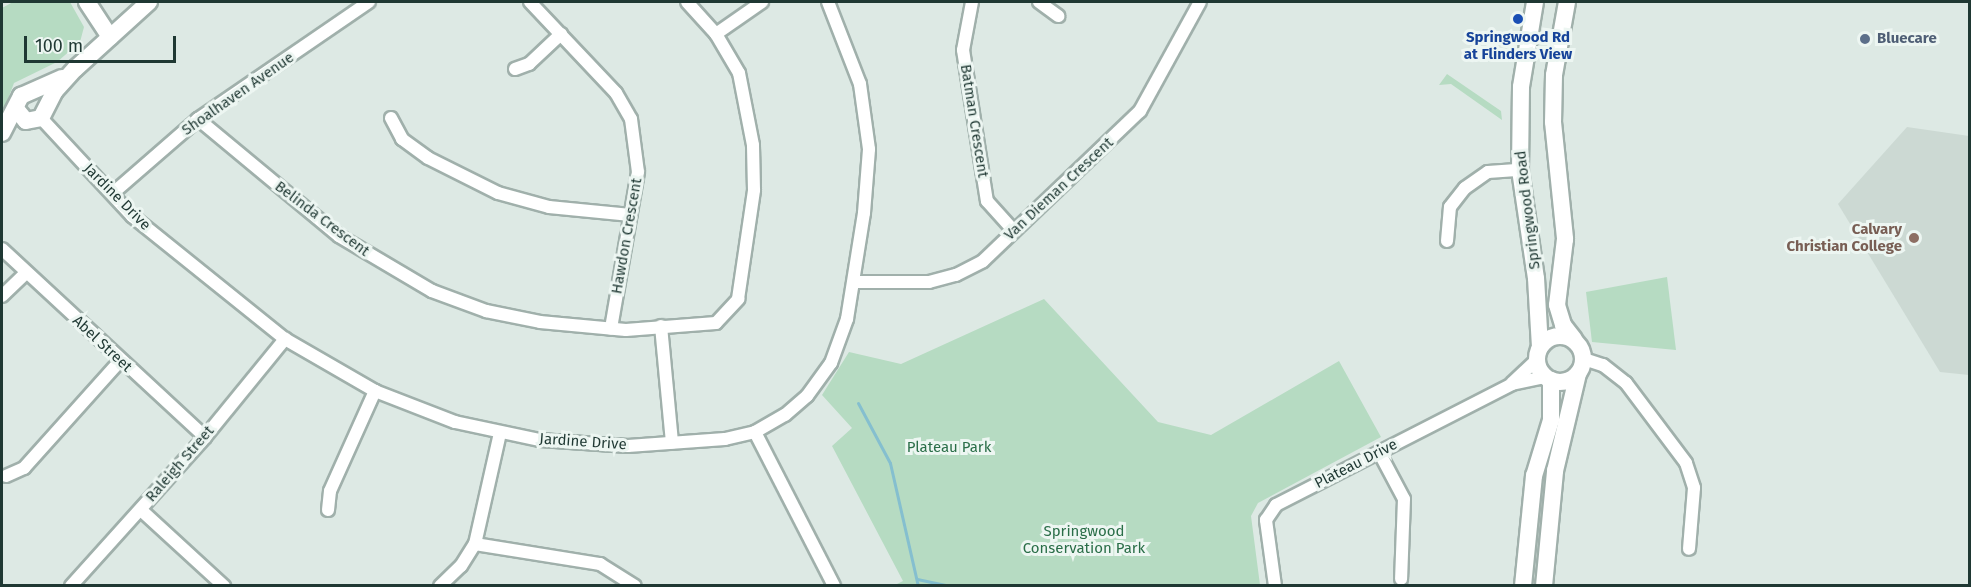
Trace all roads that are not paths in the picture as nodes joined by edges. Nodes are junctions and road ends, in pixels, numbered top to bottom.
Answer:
1 (87, 2) edge
2 (149, 2) edge
3 (369, 2) edge
4 (530, 2) edge
5 (687, 2) edge
6 (762, 2) edge
7 (828, 2) edge
8 (972, 2) edge
9 (1039, 2) edge
10 (1200, 2) edge
11 (1535, 2) edge
12 (1567, 2) edge
13 (1058, 16) dead end
14 (561, 34) junction
15 (716, 34) junction
16 (110, 38) junction
17 (75, 69) junction
18 (515, 69) dead end
19 (32, 114) junction
20 (391, 118) dead end
21 (198, 119) junction
22 (2, 134) edge
23 (2, 140) edge
24 (1520, 170) junction
25 (113, 193) junction
26 (631, 215) junction
27 (1014, 231) junction
28 (1447, 241) dead end
29 (2, 249) edge
30 (26, 273) junction
31 (854, 282) junction
32 (2, 296) edge
33 (661, 326) junction
34 (611, 329) junction
35 (285, 339) junction
36 (1574, 339) junction
37 (1538, 354) junction
38 (120, 361) junction
39 (1581, 366) junction
40 (1548, 378) junction
41 (1512, 384) junction
42 (375, 391) junction
43 (755, 432) junction
44 (500, 433) junction
45 (205, 437) junction
46 (672, 442) junction
47 (1379, 452) junction
48 (6, 476) dead end
49 (141, 510) junction
50 (328, 510) dead end
51 (475, 543) junction
52 (1689, 549) dead end
53 (1401, 579) dead end
54 (71, 585) edge
55 (224, 585) edge
56 (440, 585) edge
57 (635, 585) edge
58 (834, 585) edge
59 (1275, 585) edge
60 (1523, 585) edge
61 (1544, 585) edge

1 - 16 main road
2 - 16 main road
3 - 21 street, Shoalhaven Avenue
4 - 14 street, Hawdon Crescent
5 - 15 street, Belinda Crescent
6 - 15 street
7 - 31 street, Jardine Drive
8 - 27 street, Batman Crescent
9 - 13 street
10 - 27 street, Van Dieman Crescent
11 - 24 main road, Springwood Road
12 - 36 main road, Springwood Road
14 - 18 street
14 - 26 street, Hawdon Crescent
15 - 33 street, Belinda Crescent
16 - 17 main road
17 - 19 main road
17 - 19 main road
19 - 22 main road
19 - 23 main road
19 - 25 street, Jardine Drive
20 - 26 street
21 - 25 street, Shoalhaven Avenue
21 - 34 street, Belinda Crescent
24 - 28 street
24 - 37 main road, Springwood Road
25 - 35 street, Jardine Drive
26 - 34 street, Hawdon Crescent
27 - 31 street, Van Dieman Crescent
29 - 30 street, Abel Street
30 - 32 street
30 - 38 street, Abel Street
31 - 43 street, Jardine Drive
33 - 34 street, Belinda Crescent
33 - 46 street
35 - 42 street, Jardine Drive
35 - 45 street, Raleigh Street
36 - 37 main road
36 - 39 main road
37 - 40 main road
37 - 41 street, Plateau Drive
38 - 45 street, Abel Street
38 - 48 street
39 - 40 main road
39 - 52 street
39 - 61 main road
40 - 41 street, Plateau Drive
40 - 60 main road
41 - 47 street, Plateau Drive
42 - 44 street, Jardine Drive
42 - 50 street
43 - 46 street, Jardine Drive
43 - 58 street
44 - 46 street, Jardine Drive
44 - 51 street
45 - 49 street, Raleigh Street
47 - 53 street
47 - 59 street, Plateau Drive
49 - 54 street, Raleigh Street
49 - 55 street
51 - 56 street
51 - 57 street

